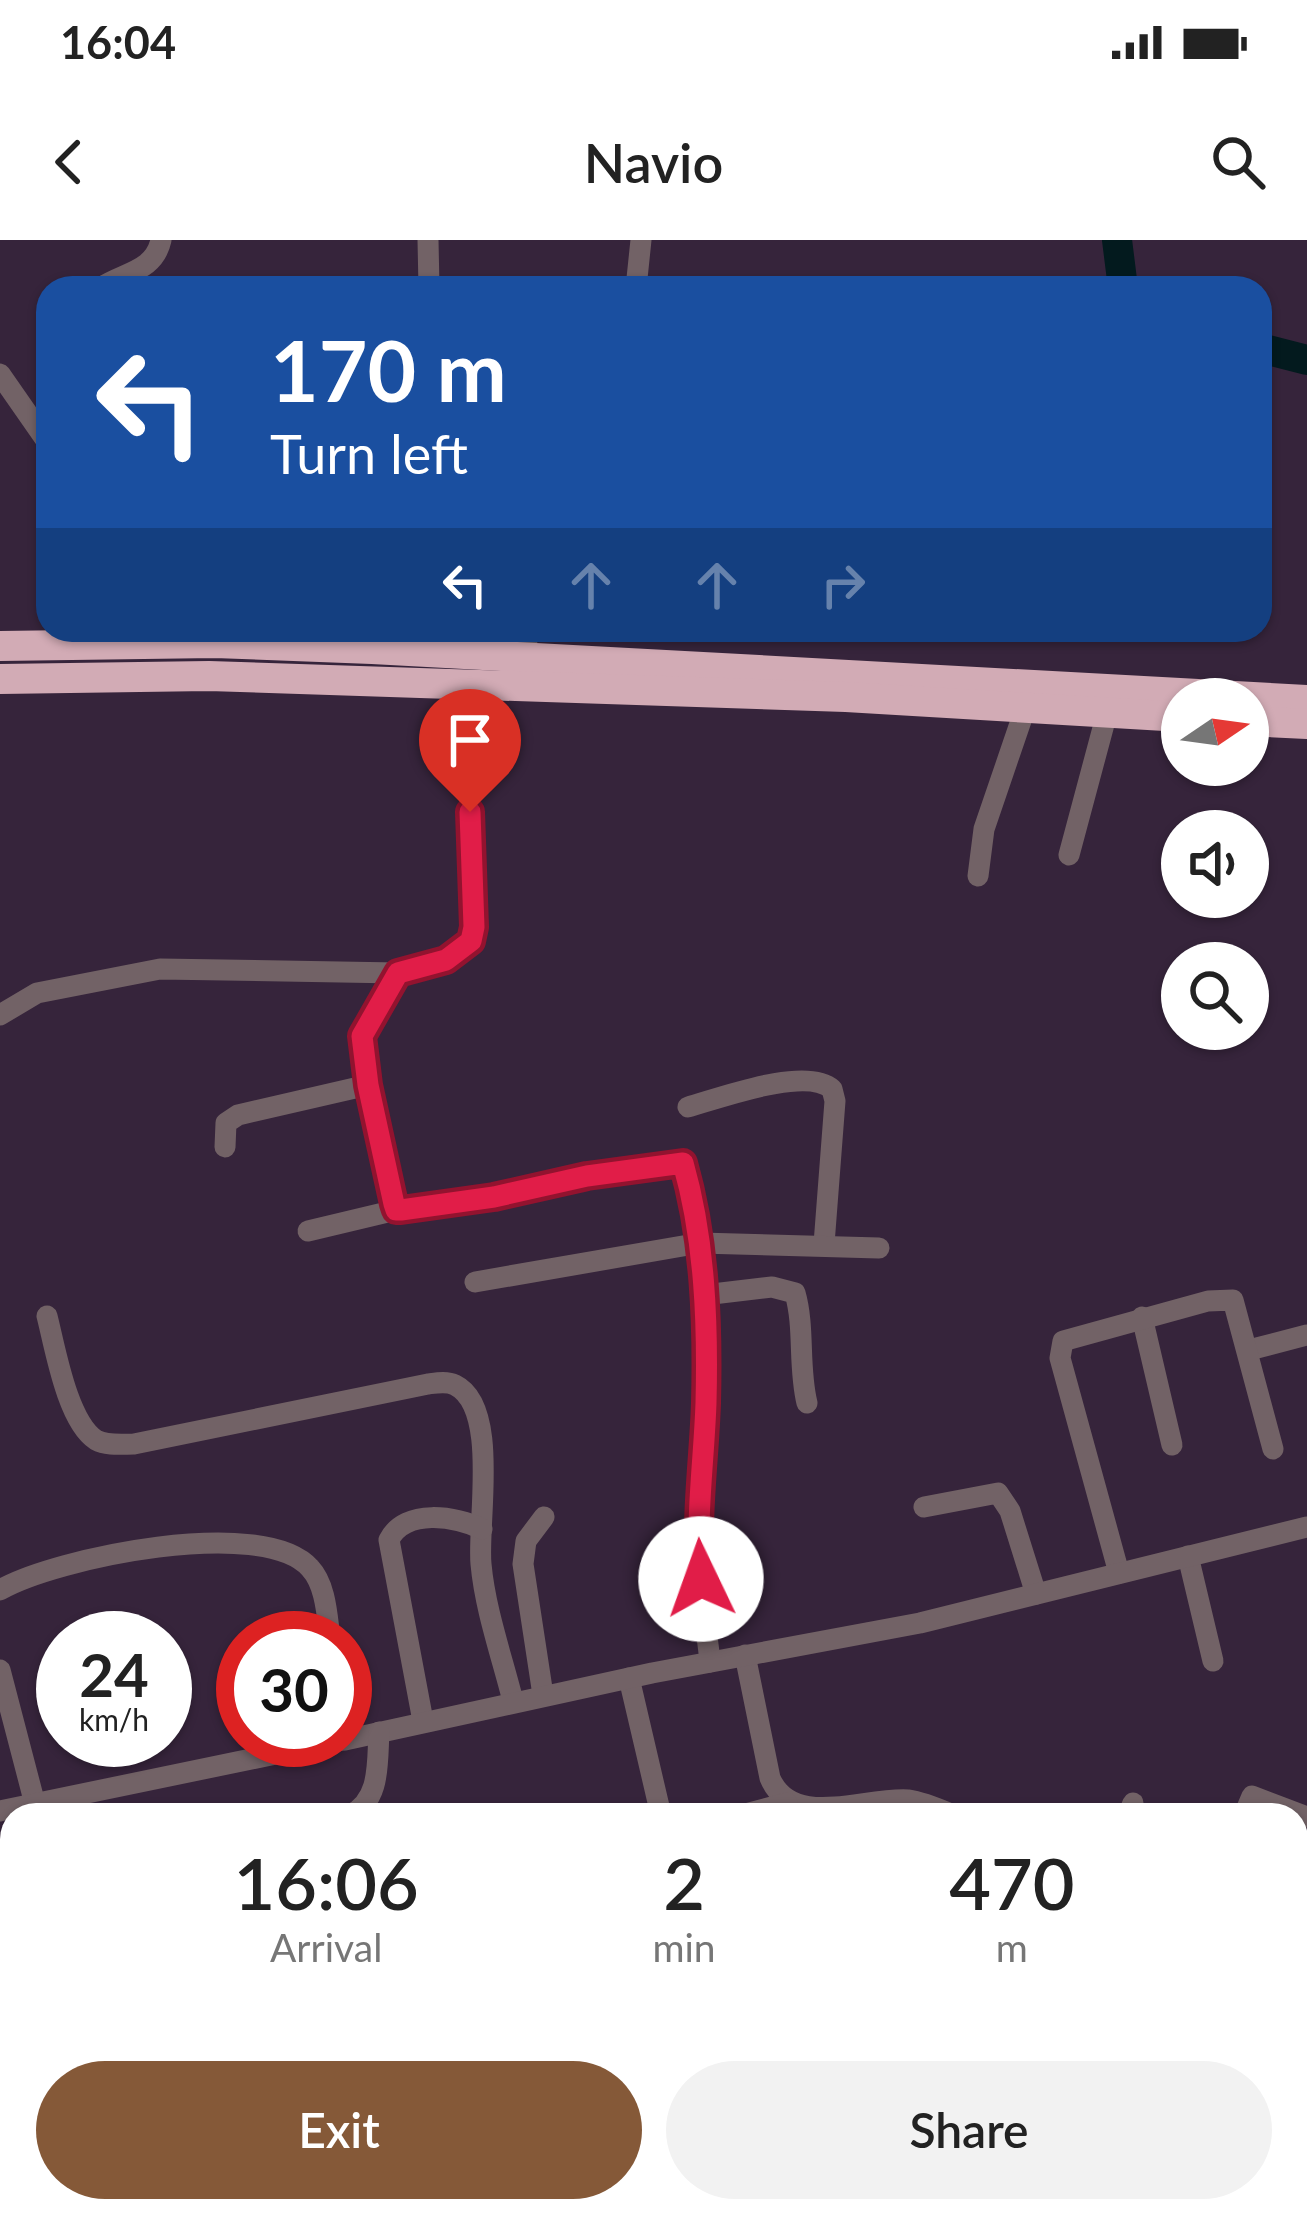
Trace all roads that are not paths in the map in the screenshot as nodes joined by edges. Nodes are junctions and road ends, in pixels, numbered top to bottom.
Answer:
1 (161, 240) edge
2 (428, 240) edge
3 (641, 240) edge
4 (124, 276) edge
5 (429, 276) edge
6 (637, 276) edge
7 (0, 374) edge
8 (36, 426) edge
9 (36, 640) edge
10 (160, 642) edge
11 (317, 642) edge
12 (491, 642) edge
13 (527, 643) edge
14 (0, 646) edge
15 (0, 680) edge
16 (466, 685) junction
17 (1307, 700) edge
18 (1026, 706) junction
19 (1107, 713) junction
20 (1161, 716) edge
21 (1269, 722) edge
22 (1307, 724) edge
23 (1069, 854) dead end
24 (978, 876) dead end
25 (398, 973) junction
26 (0, 1015) edge
27 (368, 1085) junction
28 (688, 1107) dead end
29 (225, 1147) dead end
30 (396, 1210) junction
31 (308, 1231) dead end
32 (700, 1243) junction
33 (824, 1244) junction
34 (878, 1248) dead end
35 (476, 1282) dead end
36 (704, 1295) junction
37 (47, 1316) dead end
38 (1142, 1317) junction
39 (1307, 1335) edge
40 (1249, 1350) junction
41 (807, 1403) dead end
42 (1172, 1445) dead end
43 (1273, 1449) dead end
44 (924, 1507) dead end
45 (544, 1516) dead end
46 (1307, 1526) edge
47 (482, 1529) junction
48 (1188, 1556) junction
49 (1119, 1573) junction
50 (0, 1590) edge
51 (1036, 1594) junction
52 (324, 1611) edge
53 (746, 1655) junction
54 (1213, 1660) dead end
55 (710, 1662) junction
56 (0, 1670) edge
57 (628, 1678) junction
58 (543, 1695) junction
59 (513, 1701) junction
60 (423, 1721) junction
61 (379, 1732) junction
62 (372, 1733) edge
63 (216, 1765) edge
64 (35, 1803) edge
65 (40, 1803) edge
66 (366, 1803) edge
67 (658, 1803) edge
68 (787, 1803) edge
69 (865, 1803) edge
70 (917, 1803) edge

1 - 4 street
2 - 5 street
3 - 6 street
7 - 8 street
9 - 14 highway
10 - 11 highway
12 - 13 highway
13 - 17 highway
15 - 16 highway
16 - 18 highway
16 - 25 street
18 - 19 highway
18 - 24 street
19 - 20 highway
19 - 23 street
21 - 22 highway
25 - 26 street
25 - 27 street
27 - 29 street
27 - 30 street
28 - 33 street
30 - 31 street
30 - 32 street
32 - 33 street
32 - 35 street
32 - 36 street
33 - 34 street
36 - 41 street
36 - 55 street
37 - 47 street
38 - 40 street
38 - 42 street
38 - 49 street
39 - 40 street
40 - 43 street
44 - 51 street
45 - 58 street
46 - 48 street
47 - 59 street
47 - 60 street
48 - 49 street
48 - 54 street
49 - 51 street
50 - 52 street
51 - 53 street
53 - 55 street
53 - 68 street
55 - 57 street
56 - 64 street
57 - 58 street
57 - 67 street
58 - 59 street
59 - 60 street
60 - 61 street
61 - 62 street
61 - 66 street
63 - 65 street
69 - 70 street

